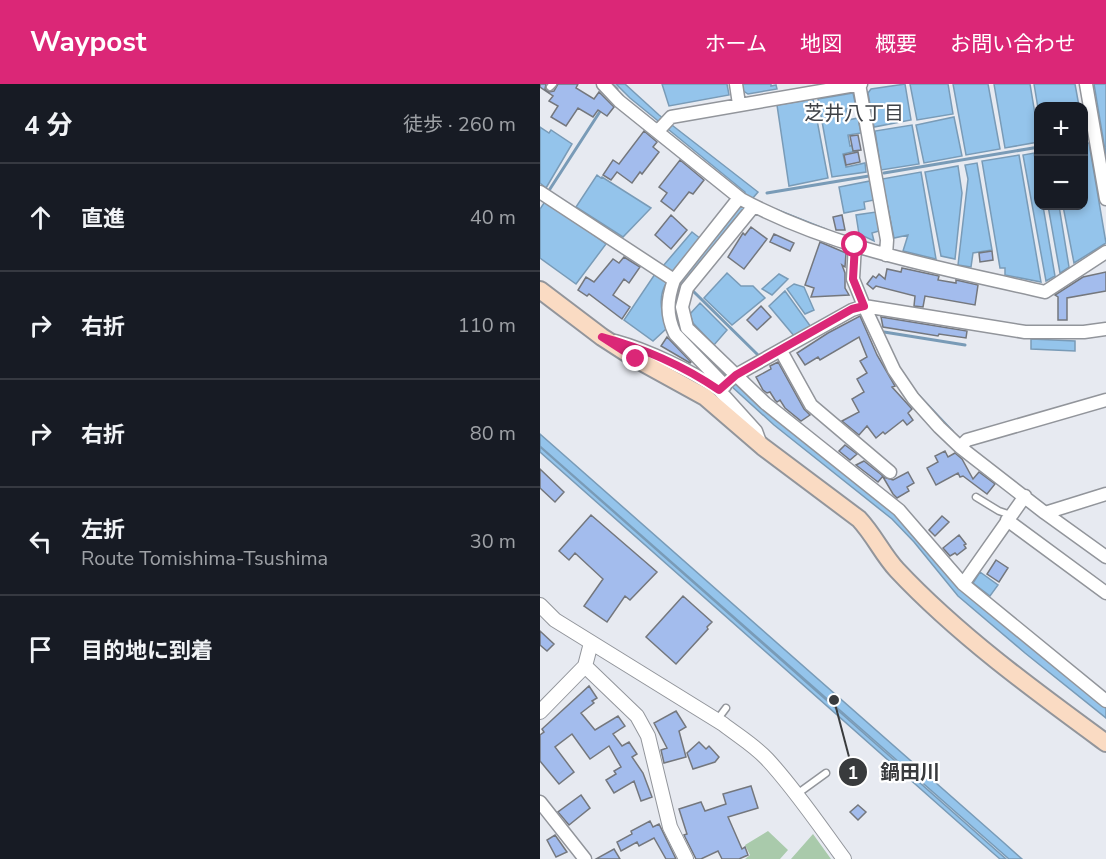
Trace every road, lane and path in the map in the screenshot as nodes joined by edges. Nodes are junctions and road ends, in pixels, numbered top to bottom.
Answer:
1 (603, 84) edge
2 (736, 84) edge
3 (860, 84) edge
4 (1086, 84) edge
5 (739, 104) junction
6 (658, 131) junction
7 (540, 192) edge
8 (740, 198) junction
9 (1106, 199) edge
10 (754, 206) junction
11 (855, 245) junction
12 (1106, 252) edge
13 (886, 255) junction
14 (674, 280) junction
15 (541, 293) edge
16 (864, 306) junction
17 (1106, 329) edge
18 (602, 337) junction
19 (781, 351) junction
20 (727, 384) junction
21 (1106, 400) edge
22 (763, 447) junction
23 (960, 447) junction
24 (890, 472) dead end
25 (1106, 494) edge
26 (1025, 496) junction
27 (976, 497) dead end
28 (1045, 513) junction
29 (1009, 518) junction
30 (1106, 557) edge
31 (963, 584) junction
32 (1106, 593) edge
33 (540, 605) edge
34 (591, 643) junction
35 (585, 666) junction
36 (1106, 701) edge
37 (726, 708) dead end
38 (540, 712) edge
39 (717, 720) junction
40 (1106, 743) edge
41 (826, 773) dead end
42 (796, 794) junction
43 (540, 802) edge
44 (585, 859) edge
45 (686, 859) edge
46 (844, 859) edge

1 - 6 street
2 - 5 street
3 - 5 street
3 - 13 street
4 - 9 street
5 - 6 street
6 - 8 street
7 - 14 street
8 - 10 street
8 - 14 street
10 - 11 street
10 - 20 street
11 - 13 street
11 - 16 street
12 - 13 street
14 - 20 street
15 - 18 main road
16 - 17 street
16 - 19 street
16 - 23 street
18 - 20 street
18 - 22 main road
19 - 20 street
19 - 24 street
20 - 22 street
20 - 31 street
21 - 23 street
22 - 40 main road
23 - 26 street
25 - 28 street
26 - 28 street
26 - 29 street
27 - 29 lane
28 - 30 street
29 - 31 street
29 - 32 street
31 - 36 street
33 - 34 street
34 - 35 street
34 - 39 street
35 - 38 street
35 - 45 street
37 - 39 lane
39 - 42 street
41 - 42 lane
42 - 46 street
43 - 44 street

